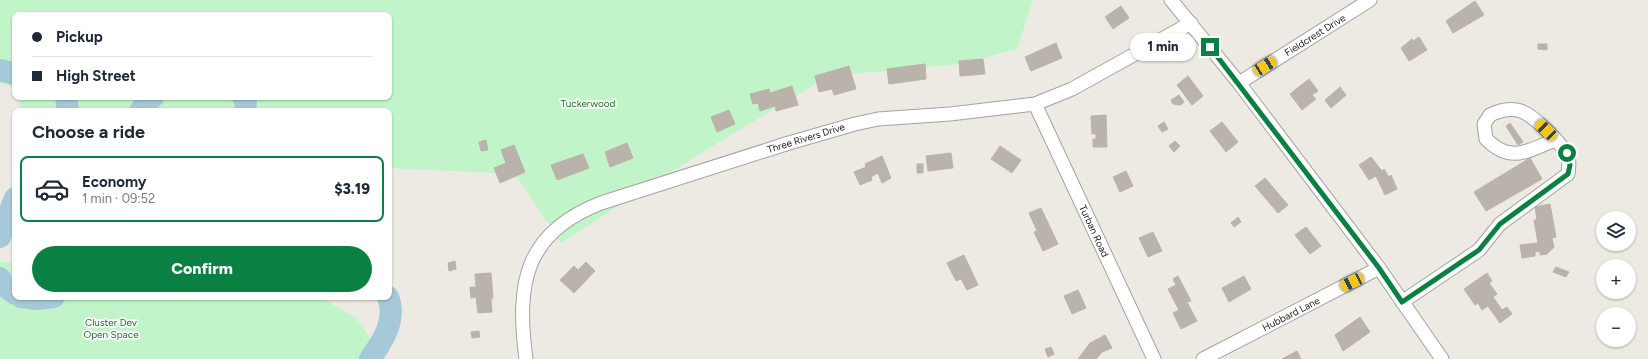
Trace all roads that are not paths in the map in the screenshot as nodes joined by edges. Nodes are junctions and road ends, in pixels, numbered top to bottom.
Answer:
1 (1170, 0) edge
2 (1370, 0) edge
3 (1190, 23) junction
4 (1239, 83) junction
5 (1035, 104) junction
6 (1555, 140) junction
7 (1379, 268) junction
8 (1402, 302) junction
9 (526, 359) edge
10 (1154, 359) edge
11 (1203, 359) edge
12 (1442, 359) edge

1 - 3 street
2 - 4 street, Fieldcrest Drive
3 - 4 street
3 - 5 street, Three Rivers Drive
4 - 7 street
5 - 9 street, Three Rivers Drive
5 - 10 street, Turban Road
6 - 6 street
6 - 8 street
7 - 8 street
7 - 11 street, Hubbard Lane
8 - 12 street

